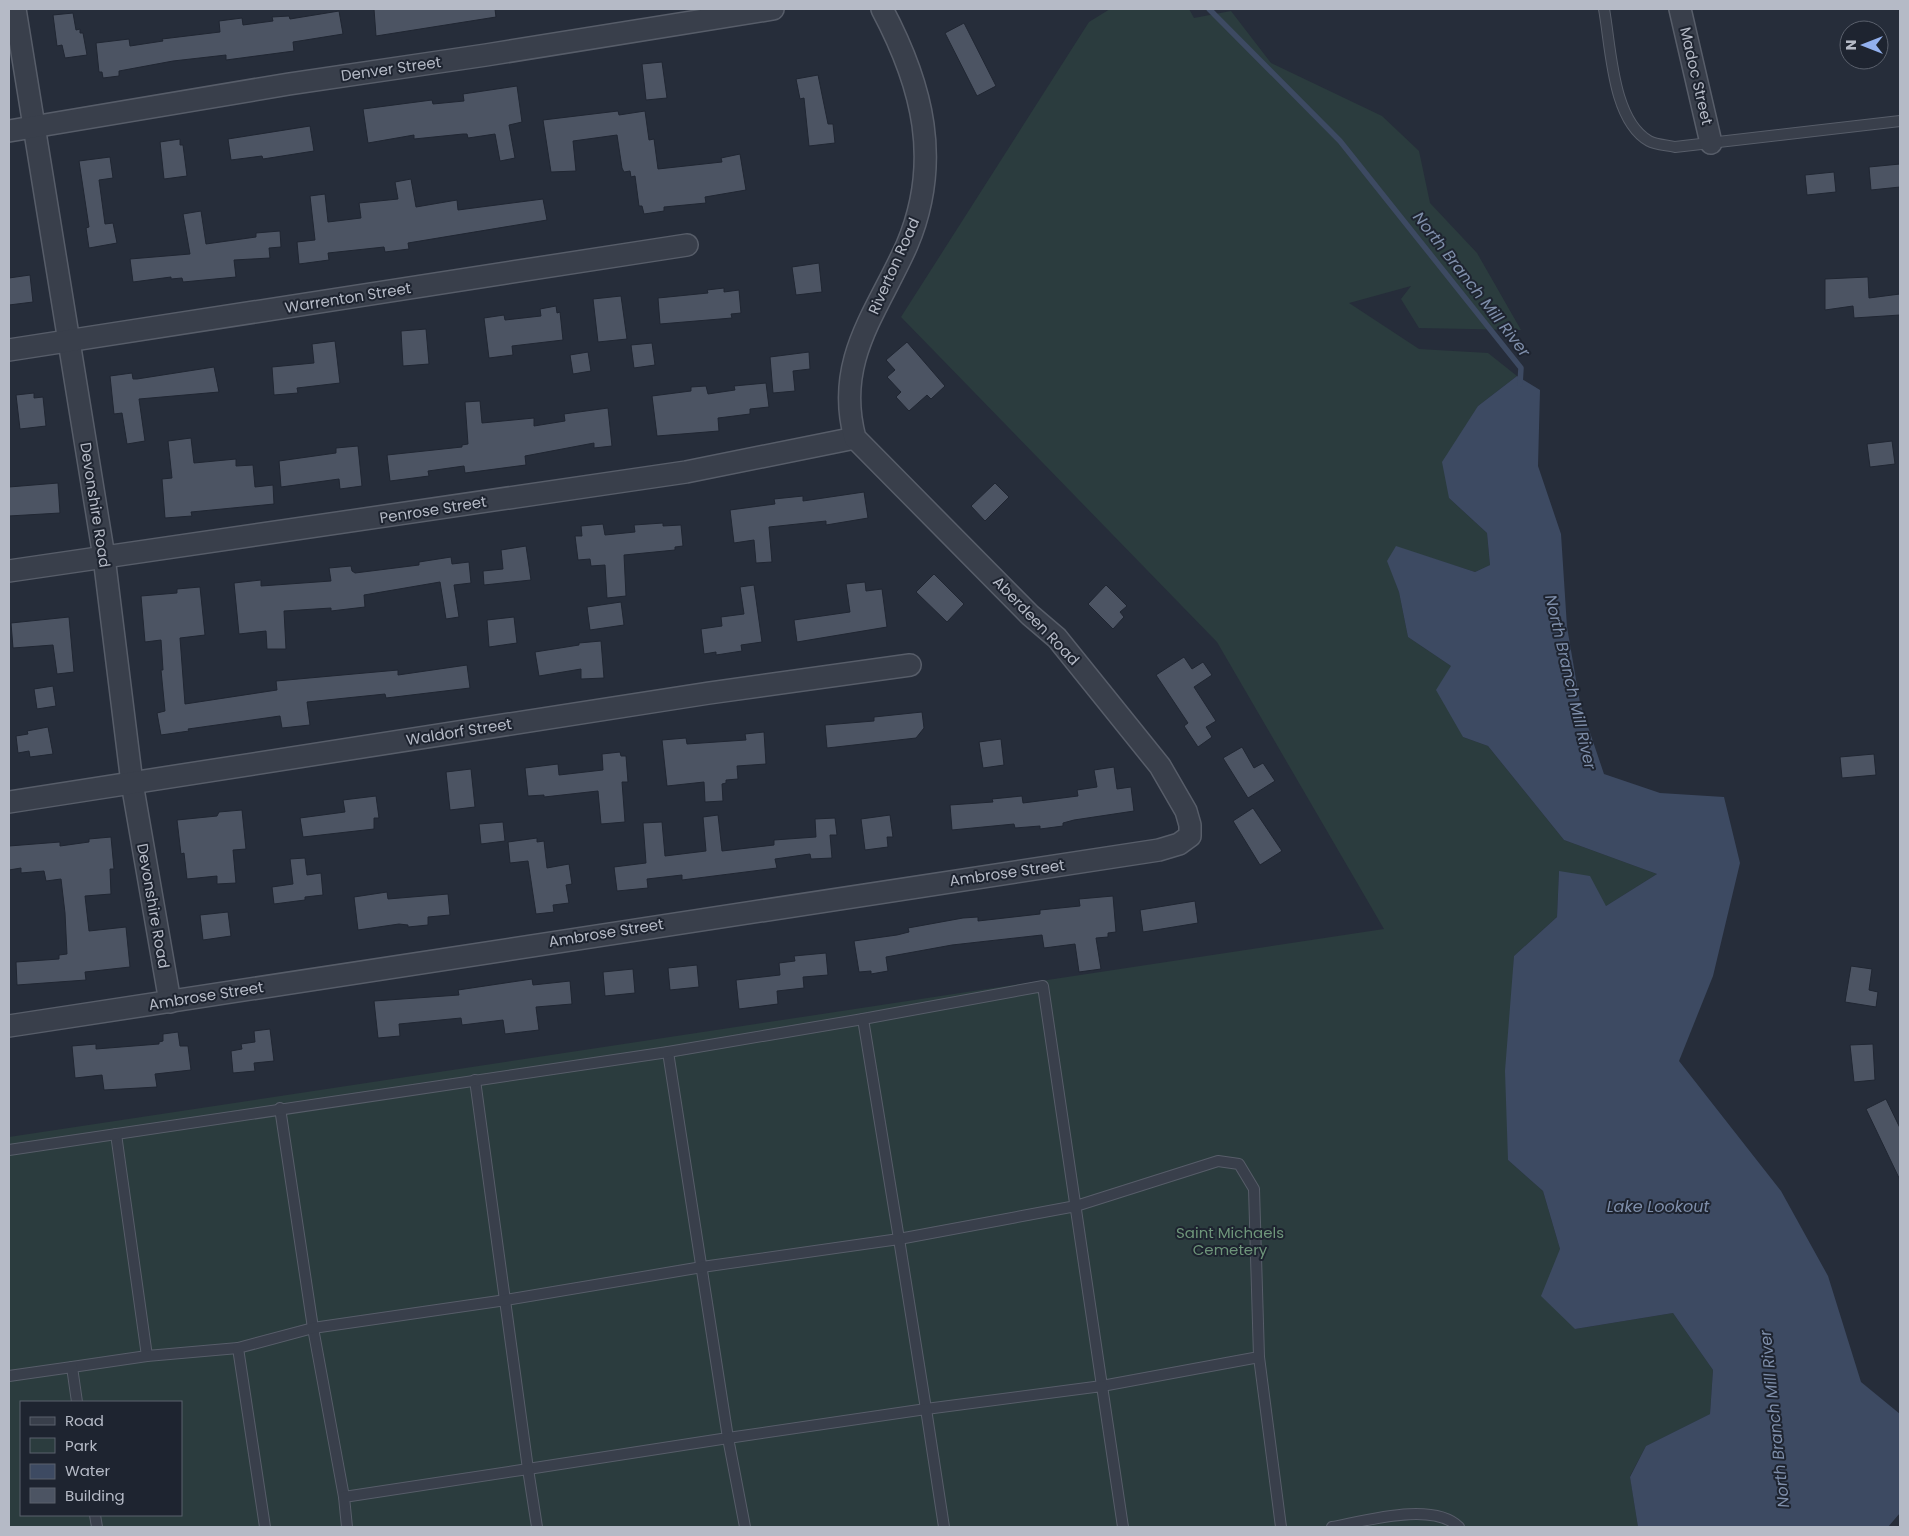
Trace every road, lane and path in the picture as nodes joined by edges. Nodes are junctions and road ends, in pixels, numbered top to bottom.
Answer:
1 (15, 9) edge
2 (773, 9) edge
3 (882, 9) edge
4 (1604, 9) edge
5 (1680, 9) edge
6 (1900, 121) edge
7 (35, 127) junction
8 (9, 131) edge
9 (1711, 142) junction
10 (688, 245) dead end
11 (70, 341) junction
12 (9, 350) edge
13 (855, 438) junction
14 (104, 556) junction
15 (9, 572) edge
16 (910, 665) dead end
17 (132, 783) junction
18 (9, 802) edge
19 (1190, 825) joint
20 (170, 1002) junction
21 (863, 1019) junction
22 (9, 1026) edge
23 (668, 1052) junction
24 (475, 1080) junction
25 (280, 1108) junction
26 (116, 1134) junction
27 (9, 1150) edge
28 (1076, 1206) junction
29 (900, 1239) junction
30 (702, 1267) junction
31 (506, 1300) junction
32 (313, 1328) junction
33 (238, 1348) junction
34 (147, 1356) junction
35 (1259, 1356) junction
36 (72, 1367) junction
37 (9, 1376) edge
38 (1102, 1386) junction
39 (77, 1401) edge
40 (926, 1409) junction
41 (728, 1438) junction
42 (528, 1469) junction
43 (344, 1497) junction
44 (265, 1527) edge
45 (347, 1527) edge
46 (537, 1527) edge
47 (745, 1527) edge
48 (944, 1527) edge
49 (1122, 1527) edge
50 (1281, 1527) edge
51 (1332, 1527) edge
52 (1459, 1527) edge

1 - 7 street, Devonshire Road
2 - 7 street, Denver Street
3 - 13 street, Riverton Road
4 - 9 lane
5 - 9 street, Madoc Street
6 - 9 lane
7 - 8 street, Denver Street
7 - 11 street, Devonshire Road
10 - 11 street, Warrenton Street
11 - 12 street, Warrenton Street
11 - 14 street, Devonshire Road
13 - 14 street, Penrose Street
13 - 19 street, Aberdeen Road
14 - 15 street, Penrose Street
14 - 17 street, Devonshire Road
16 - 17 street, Waldorf Street
17 - 18 street, Waldorf Street
17 - 20 street, Devonshire Road
19 - 20 street, Ambrose Street
20 - 22 street, Ambrose Street
21 - 23 lane
21 - 28 lane
21 - 29 lane
23 - 24 lane
23 - 30 lane
24 - 25 lane
24 - 31 lane
25 - 26 lane
25 - 32 lane
26 - 27 lane
26 - 34 lane
28 - 29 lane
28 - 35 lane
28 - 38 lane
29 - 30 lane
29 - 40 lane
30 - 31 lane
30 - 41 lane
31 - 32 lane
31 - 42 lane
32 - 33 lane
32 - 43 lane
33 - 34 lane
33 - 44 lane
34 - 36 lane
35 - 38 lane
35 - 50 lane
36 - 37 lane
36 - 39 lane
38 - 40 lane
38 - 49 lane
40 - 41 lane
40 - 48 lane
41 - 42 lane
41 - 47 lane
42 - 43 lane
42 - 46 lane
43 - 45 lane
51 - 52 lane

